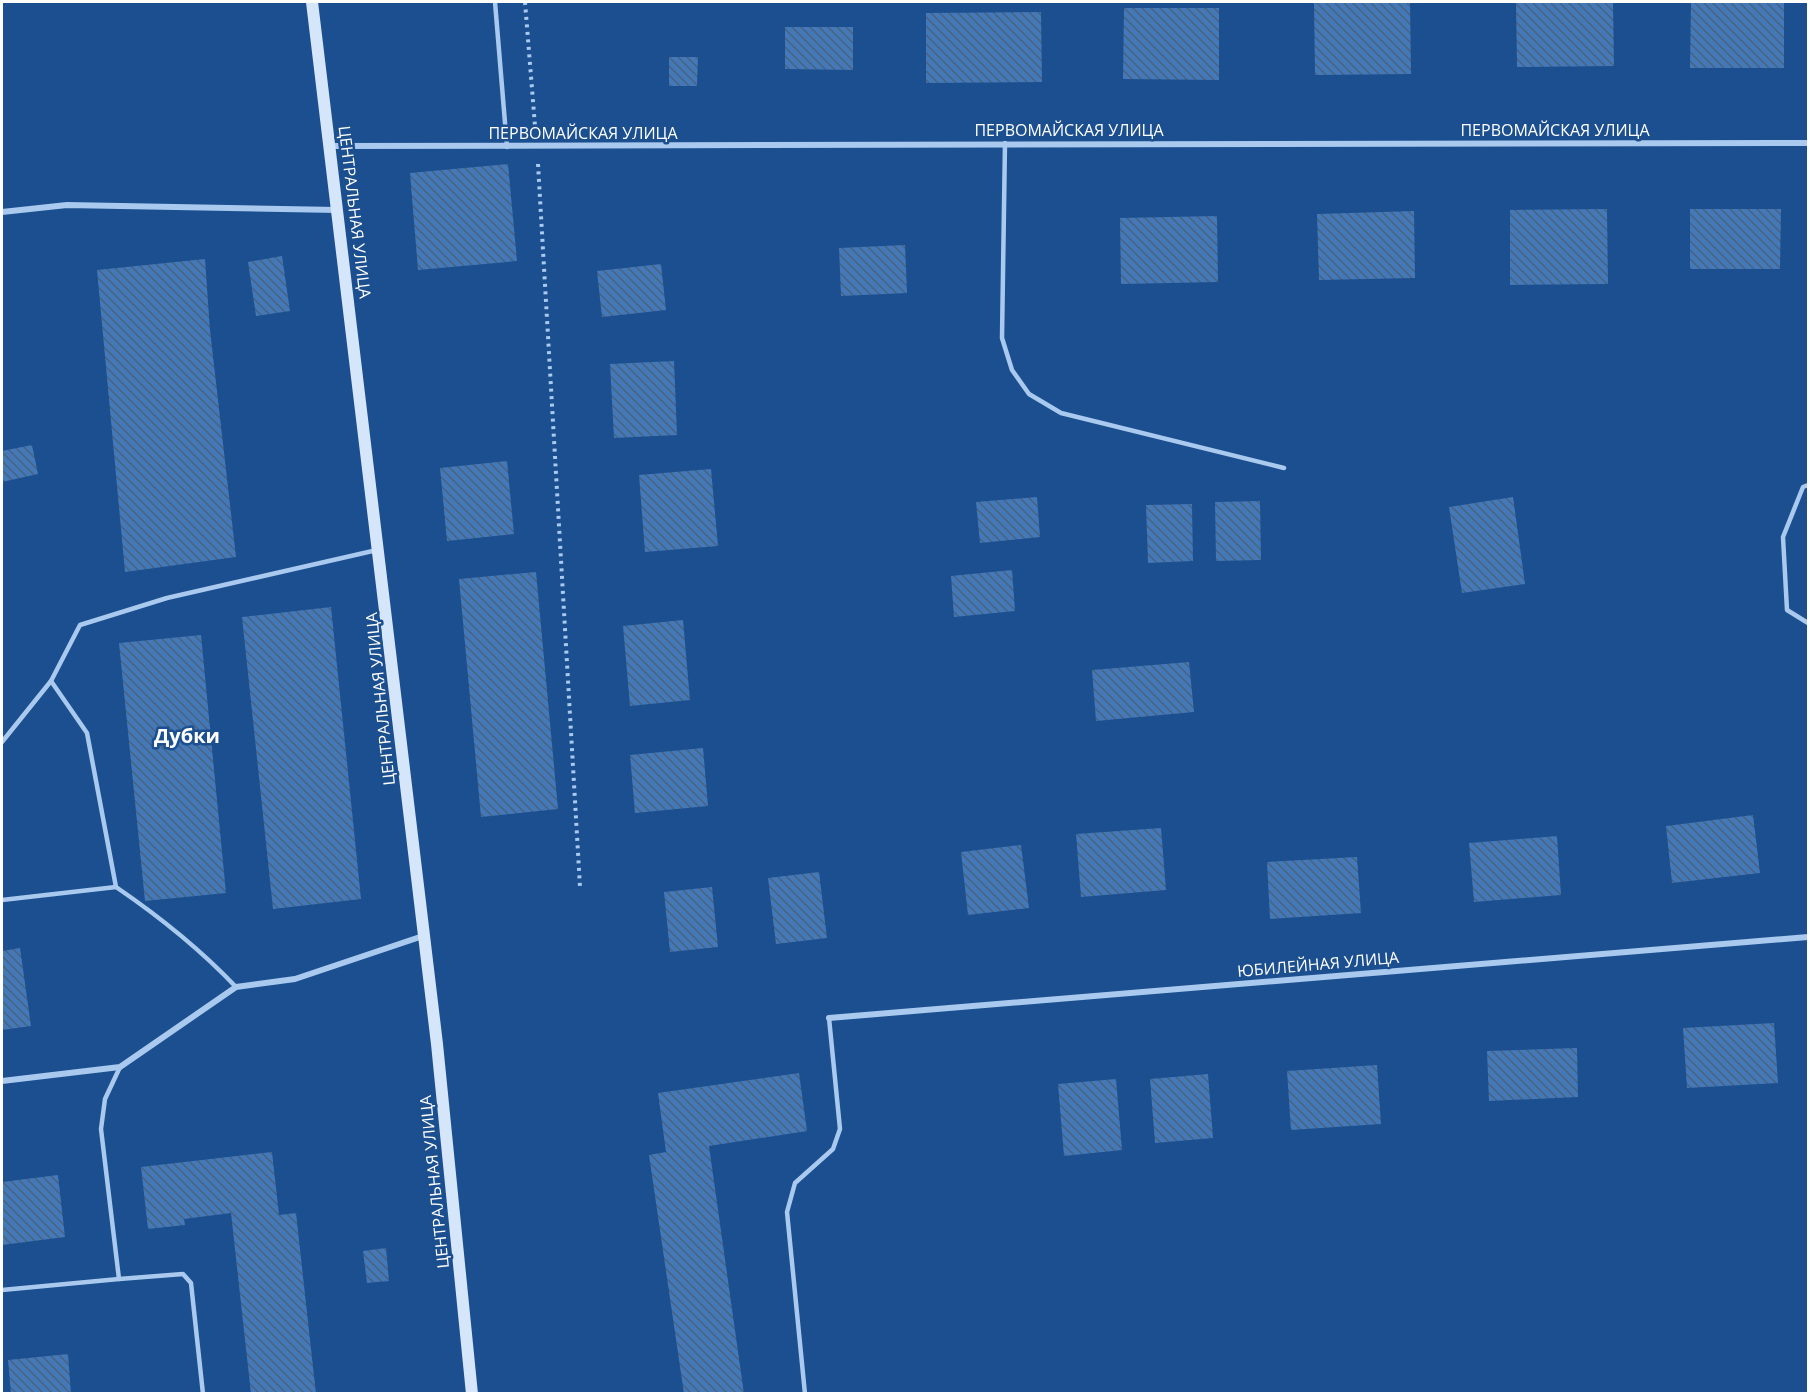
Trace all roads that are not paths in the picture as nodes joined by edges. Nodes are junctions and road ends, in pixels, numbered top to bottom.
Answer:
1 (312, 2) edge
2 (495, 2) edge
3 (1005, 143) junction
4 (1809, 143) edge
5 (329, 146) junction
6 (507, 147) junction
7 (338, 210) junction
8 (2, 212) edge
9 (1284, 468) dead end
10 (1809, 485) edge
11 (379, 549) junction
12 (1809, 623) edge
13 (51, 681) junction
14 (2, 742) edge
15 (116, 887) junction
16 (2, 900) edge
17 (423, 936) junction
18 (1809, 937) edge
19 (236, 987) junction
20 (829, 1018) joint
21 (120, 1067) junction
22 (2, 1081) edge
23 (120, 1279) junction
24 (2, 1290) edge
25 (203, 1394) edge
26 (472, 1394) edge
27 (805, 1394) edge

1 - 5 main road, ЦЕНТРАЛЬНАЯ УЛИЦА
2 - 6 lane
3 - 4 street, ПЕРВОМАЙСКАЯ УЛИЦА
3 - 6 street, ПЕРВОМАЙСКАЯ УЛИЦА
3 - 9 lane
5 - 6 street, ПЕРВОМАЙСКАЯ УЛИЦА
5 - 7 main road, ЦЕНТРАЛЬНАЯ УЛИЦА
7 - 8 street
7 - 11 main road, ЦЕНТРАЛЬНАЯ УЛИЦА
10 - 12 lane
11 - 13 lane
11 - 17 main road, ЦЕНТРАЛЬНАЯ УЛИЦА
13 - 14 lane
13 - 15 lane
15 - 16 lane
15 - 19 lane
17 - 19 street
17 - 26 main road, ЦЕНТРАЛЬНАЯ УЛИЦА
18 - 20 street, ЮБИЛЕЙНАЯ УЛИЦА
19 - 21 street
20 - 27 lane
21 - 22 street
21 - 23 lane
23 - 24 lane
23 - 25 lane

